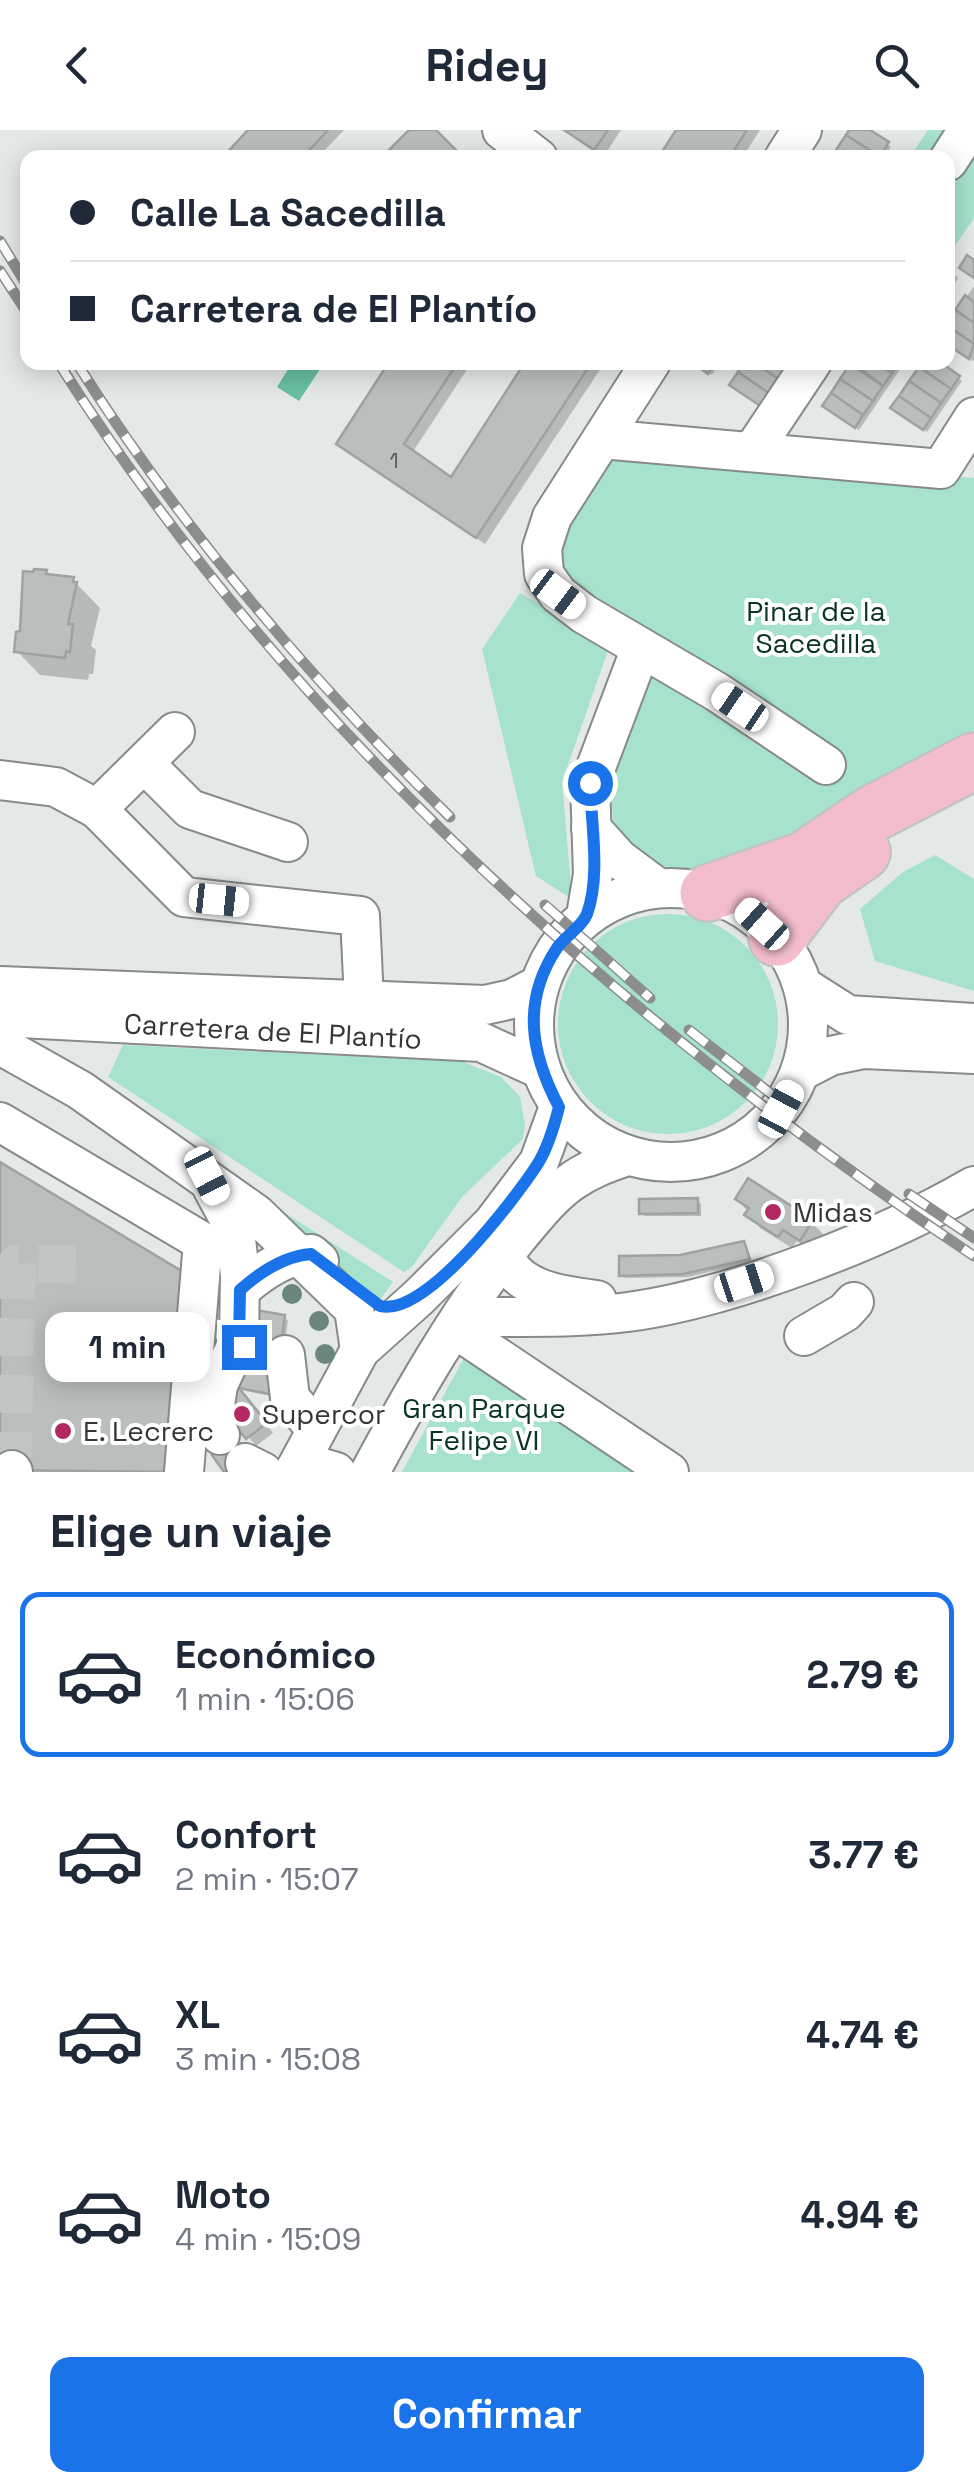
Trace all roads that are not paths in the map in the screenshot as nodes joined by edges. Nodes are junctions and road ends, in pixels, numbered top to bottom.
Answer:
1 (502, 130) edge
2 (528, 150) edge
3 (646, 370) edge
4 (807, 370) edge
5 (974, 417) edge
6 (602, 439) junction
7 (752, 452) junction
8 (957, 470) edge
9 (642, 648) junction
10 (175, 732) dead end
11 (974, 761) edge
12 (144, 763) junction
13 (826, 765) dead end
14 (0, 780) edge
15 (974, 790) edge
16 (97, 808) junction
17 (592, 828) junction
18 (288, 842) dead end
19 (683, 891) junction
20 (586, 916) junction
21 (777, 938) junction
22 (538, 985) junction
23 (0, 986) edge
24 (804, 987) junction
25 (364, 1000) junction
26 (0, 1018) edge
27 (974, 1023) edge
28 (0, 1044) edge
29 (974, 1054) edge
30 (540, 1070) junction
31 (801, 1071) junction
32 (559, 1107) junction
33 (0, 1122) edge
34 (628, 1156) junction
35 (207, 1176) junction
36 (969, 1191) edge
37 (504, 1255) junction
38 (305, 1261) junction
39 (240, 1290) junction
40 (419, 1297) junction
41 (675, 1302) junction
42 (854, 1302) dead end
43 (457, 1324) junction
44 (804, 1336) dead end
45 (360, 1350) junction
46 (285, 1355) dead end
47 (315, 1428) junction
48 (220, 1435) dead end
49 (184, 1472) edge
50 (294, 1472) edge
51 (336, 1472) edge
52 (370, 1472) edge
53 (669, 1472) edge

1 - 2 street
3 - 6 street
4 - 7 street
5 - 8 street
6 - 7 street
6 - 9 street
7 - 8 street
9 - 13 street
9 - 17 street
10 - 12 street
11 - 19 highway
12 - 16 street
12 - 18 street
14 - 16 street
15 - 21 highway
16 - 25 street
17 - 19 street
17 - 20 street
19 - 20 street
19 - 21 street
20 - 22 street
21 - 24 street
22 - 25 street, Carretera de El Plantío
22 - 30 street
23 - 25 street, Carretera de El Plantío
24 - 27 street
24 - 31 street
26 - 30 street, Carretera de El Plantío
28 - 35 street
29 - 31 street
30 - 32 street
31 - 34 street
32 - 34 street
32 - 40 street
33 - 49 street
34 - 37 street
35 - 38 street
35 - 39 street
36 - 41 street
37 - 41 street
37 - 43 street
38 - 39 street
38 - 40 street
38 - 45 street
39 - 48 street
40 - 45 street
41 - 43 street
42 - 44 street
43 - 52 street
43 - 53 street
45 - 47 street
46 - 47 street
47 - 50 street
50 - 51 street

